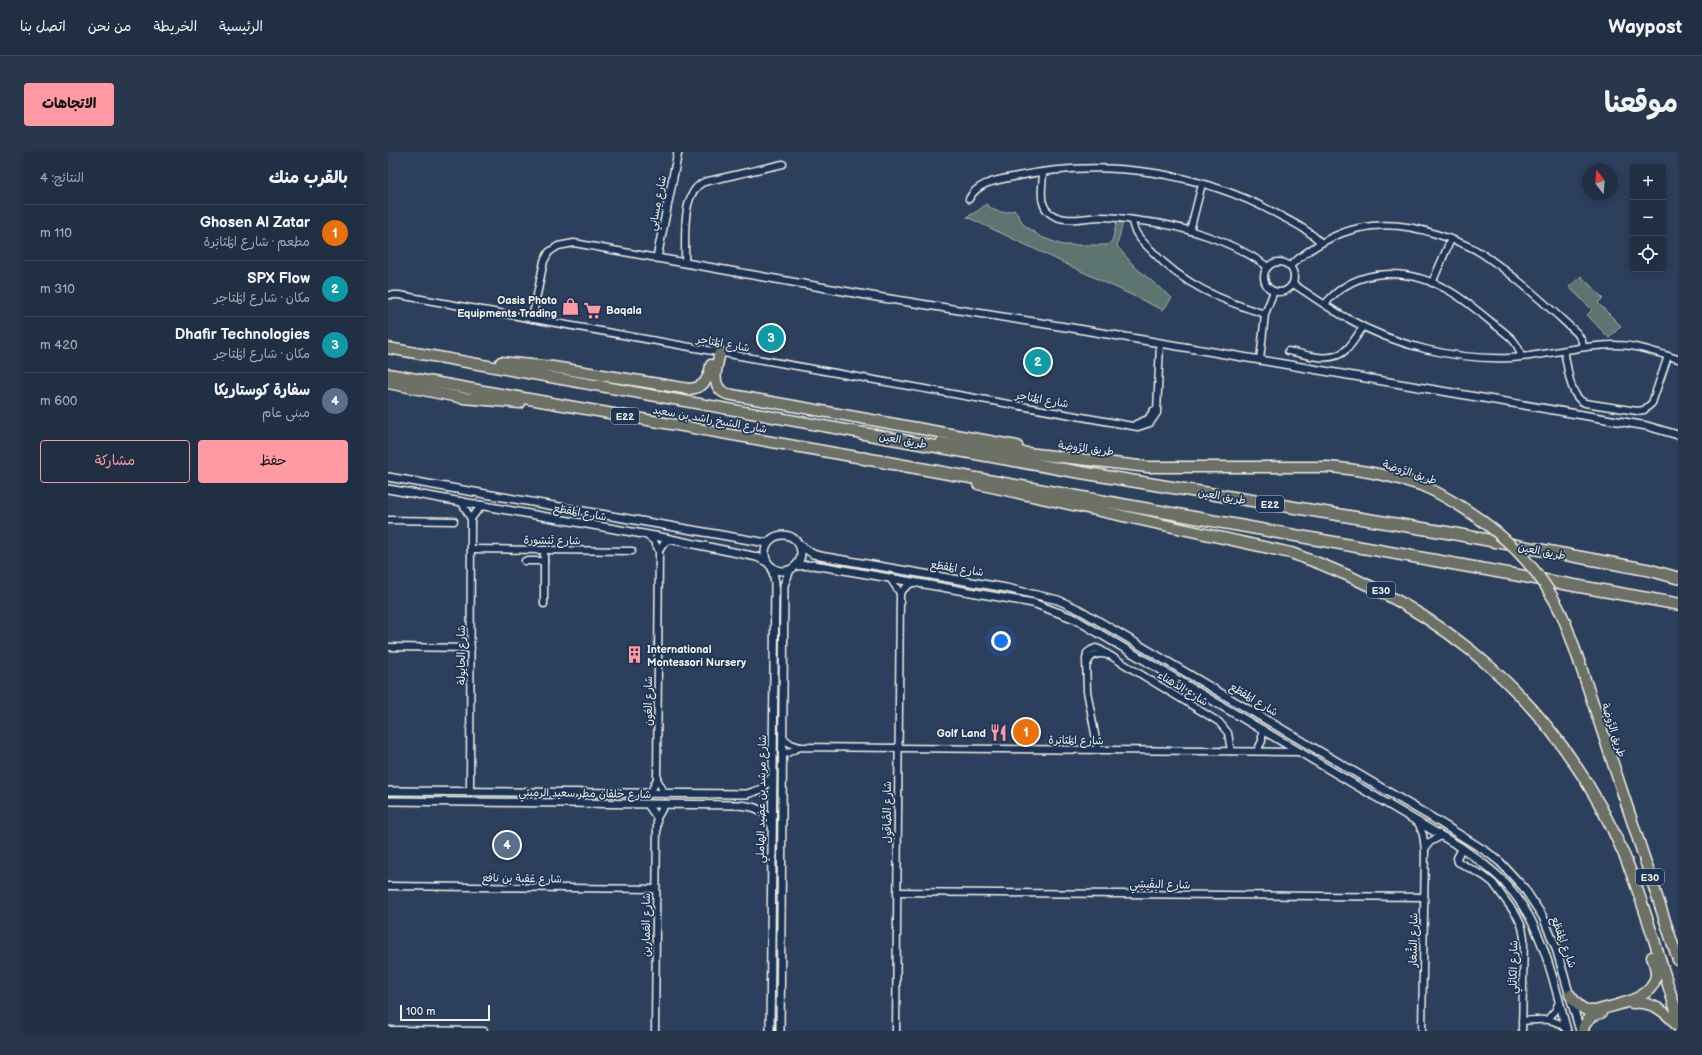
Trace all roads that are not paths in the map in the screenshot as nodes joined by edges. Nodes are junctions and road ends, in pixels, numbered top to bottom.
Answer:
1 (678, 152) edge
2 (783, 164) dead end
3 (1043, 172) junction
4 (1202, 184) junction
5 (969, 200) dead end
6 (1132, 220) junction
7 (1190, 231) junction
8 (1451, 239) junction
9 (1320, 242) junction
10 (657, 258) junction
11 (686, 263) junction
12 (1290, 266) junction
13 (1268, 267) junction
14 (1432, 283) junction
15 (1293, 284) junction
16 (1274, 291) junction
17 (388, 295) edge
18 (1325, 304) junction
19 (1265, 314) junction
20 (532, 319) junction
21 (1363, 327) junction
22 (1160, 343) junction
23 (388, 347) edge
24 (1583, 348) junction
25 (1288, 351) dead end
26 (1564, 351) junction
27 (717, 352) junction
28 (427, 354) junction
29 (1668, 356) junction
30 (1521, 357) junction
31 (1678, 359) edge
32 (1260, 360) junction
33 (388, 374) edge
34 (388, 383) edge
35 (555, 404) junction
36 (861, 433) junction
37 (1678, 435) edge
38 (862, 458) junction
39 (1116, 464) junction
40 (388, 477) edge
41 (388, 489) edge
42 (461, 501) junction
43 (483, 505) junction
44 (498, 508) junction
45 (571, 510) junction
46 (471, 519) junction
47 (388, 520) edge
48 (454, 521) dead end
49 (646, 535) junction
50 (670, 539) junction
51 (768, 543) junction
52 (800, 545) junction
53 (471, 549) junction
54 (544, 550) junction
55 (632, 551) dead end
56 (659, 552) junction
57 (544, 561) junction
58 (525, 562) dead end
59 (770, 565) junction
60 (793, 568) junction
61 (890, 578) junction
62 (1678, 578) edge
63 (914, 582) junction
64 (900, 593) junction
65 (544, 604) dead end
66 (1678, 604) edge
67 (388, 647) edge
68 (471, 648) junction
69 (1190, 674) junction
70 (1182, 682) junction
71 (1262, 729) junction
72 (784, 738) junction
73 (800, 747) junction
74 (897, 748) junction
75 (1098, 750) junction
76 (1231, 751) junction
77 (1257, 751) junction
78 (1300, 752) junction
79 (783, 755) junction
80 (773, 777) junction
81 (657, 779) junction
82 (1379, 786) junction
83 (388, 791) edge
84 (436, 792) junction
85 (470, 792) junction
86 (1367, 792) junction
87 (650, 794) junction
88 (665, 794) junction
89 (737, 794) junction
90 (388, 801) edge
91 (436, 802) junction
92 (648, 804) junction
93 (665, 804) junction
94 (737, 805) junction
95 (657, 818) junction
96 (1418, 822) junction
97 (772, 826) junction
98 (1441, 836) junction
99 (1462, 848) junction
100 (1425, 850) junction
101 (388, 886) edge
102 (656, 889) junction
103 (1637, 890) junction
104 (897, 892) junction
105 (1424, 897) junction
106 (1678, 960) edge
107 (1570, 995) junction
108 (1559, 1002) junction
109 (1678, 1017) edge
110 (1548, 1019) junction
111 (1522, 1021) junction
112 (1678, 1027) edge
113 (388, 1030) edge
114 (1567, 1030) edge
115 (484, 1031) edge
116 (655, 1031) edge
117 (770, 1031) edge
118 (780, 1031) edge
119 (896, 1031) edge
120 (1422, 1031) edge
121 (1522, 1031) edge
122 (1580, 1031) edge
123 (1583, 1031) edge

1 - 10 street, شارع مِسانِي
2 - 11 street
3 - 4 street
3 - 5 street
3 - 6 street
4 - 7 street
4 - 9 street
6 - 7 street
6 - 19 street
7 - 13 street
8 - 9 street
8 - 14 street
8 - 24 street
9 - 12 street
10 - 11 street
10 - 20 street
11 - 22 street
12 - 13 street
12 - 15 street
13 - 16 street
14 - 18 street
14 - 30 street
15 - 16 street
15 - 18 street
16 - 19 street
17 - 20 street, شارع المُتاجر
18 - 21 street
19 - 32 street
20 - 27 street, شارع المُتاجر
21 - 25 street
21 - 30 street
22 - 27 street, شارع المُتاجر
22 - 32 street
23 - 28 highway, شارع الشيخ راشد بن سعيد / E22
24 - 26 street
24 - 29 street
26 - 29 street
26 - 30 street
27 - 28 highway
27 - 39 highway
28 - 36 highway, شارع الشيخ راشد بن سعيد / E22
29 - 31 street
32 - 37 street
33 - 35 highway, شارع الشيخ راشد بن سعيد / E22
34 - 35 highway
35 - 38 highway, شارع الشيخ راشد بن سعيد / E22
36 - 39 highway, طريق الرَّوضة / E30
36 - 62 highway, طريق العين / E22
38 - 66 highway, E22
38 - 103 highway, E30
39 - 106 highway, طريق الرَّوضة / E30, bridge
40 - 45 street, شارع المَقطَع
41 - 42 street, شارع المَقطَع
42 - 43 street, شارع المَقطَع
42 - 46 street, شارع الحايولة
43 - 44 street, شارع المَقطَع
43 - 46 street
44 - 45 street
44 - 49 street, شارع المَقطَع
45 - 51 street, شارع المَقطَع
46 - 53 street, شارع الحايولة
47 - 48 street
49 - 50 street, شارع المَقطَع
49 - 56 street
50 - 56 street
50 - 59 street, شارع المَقطَع
51 - 52 street
51 - 59 street
52 - 60 street
52 - 69 street, شارع المَقطَع
53 - 54 street, شارع تَبْشورة
53 - 68 street, شارع الحايولة
54 - 55 street, شارع تَبْشورة
54 - 57 street
56 - 81 street, شارع العُون
57 - 58 street
57 - 65 street
59 - 60 street
59 - 80 street, شارع مرشد بن عضيد الهاملي
60 - 61 street, شارع المَقطَع
60 - 72 street, شارع مرشد بن عضيد الهاملي
61 - 63 street, شارع المَقطَع
61 - 64 street
63 - 64 street
63 - 70 street, شارع المَقطَع
64 - 74 street, شارع الصَّاقول
67 - 68 street
68 - 85 street, شارع الحايولة
69 - 70 street
69 - 82 street, شارع المَقطَع
70 - 71 street, شارع المَقطَع
71 - 77 street
71 - 78 street, شارع المَقطَع
72 - 73 street, شارع المُثابَرة
72 - 79 street, شارع مرشد بن عضيد الهاملي
73 - 74 street, شارع المُثابَرة
73 - 79 street, شارع المُثابَرة
74 - 75 street, شارع المُثابَرة
74 - 104 street, شارع الصَّاقول
75 - 76 street, شارع المُثابَرة
75 - 76 street, شارع الدَّهناء
76 - 77 street, شارع المُثابَرة
77 - 78 street, شارع المُثابَرة
78 - 86 street, شارع المَقطَع
79 - 118 street, شارع مرشد بن عضيد الهاملي
80 - 89 street, شارع خلفان مطر سعيد الرميثي
80 - 97 street, شارع مرشد بن عضيد الهاملي
81 - 87 street, شارع العُون
81 - 88 street, شارع العُون
82 - 86 street
82 - 107 street, شارع المَقطَع
83 - 84 street, شارع خلفان مطر سعيد الرميثي
84 - 85 street, شارع خلفان مطر سعيد الرميثي
84 - 91 street
85 - 87 street, شارع خلفان مطر سعيد الرميثي
86 - 96 street, شارع المَقطَع
87 - 88 street, شارع خلفان مطر سعيد الرميثي
88 - 89 street, شارع خلفان مطر سعيد الرميثي
89 - 94 street
90 - 91 street, شارع خلفان مطر سعيد الرميثي
91 - 92 street, شارع خلفان مطر سعيد الرميثي
92 - 93 street, شارع خلفان مطر سعيد الرميثي
92 - 95 street
93 - 94 street, شارع خلفان مطر سعيد الرميثي
93 - 95 street, شارع العَمارين
94 - 97 street, شارع خلفان مطر سعيد الرميثي
95 - 102 street, شارع العَمارين
96 - 98 street, شارع المَقطَع
96 - 100 street, شارع الشِّغار
97 - 117 street, شارع مرشد بن عضيد الهاملي
98 - 99 street, شارع المَقطَع
98 - 100 street
99 - 108 street, شارع المَقطَع
99 - 111 street, شارع الكاتْلي
100 - 105 street, شارع الشِّغار
101 - 102 street, شارع عُقبة بن نافع
102 - 116 street, شارع العَمارين
103 - 107 highway
103 - 109 highway, E30
104 - 105 street, شارع البِقَيشِي
104 - 119 street, شارع الصَّاقول
105 - 120 street, شارع الشِّغار
107 - 122 street, شارع المَقطَع
108 - 110 street
108 - 114 street, شارع المَقطَع
110 - 111 street
110 - 114 street
111 - 121 street, شارع الكاتْلي
112 - 123 highway
113 - 115 street

